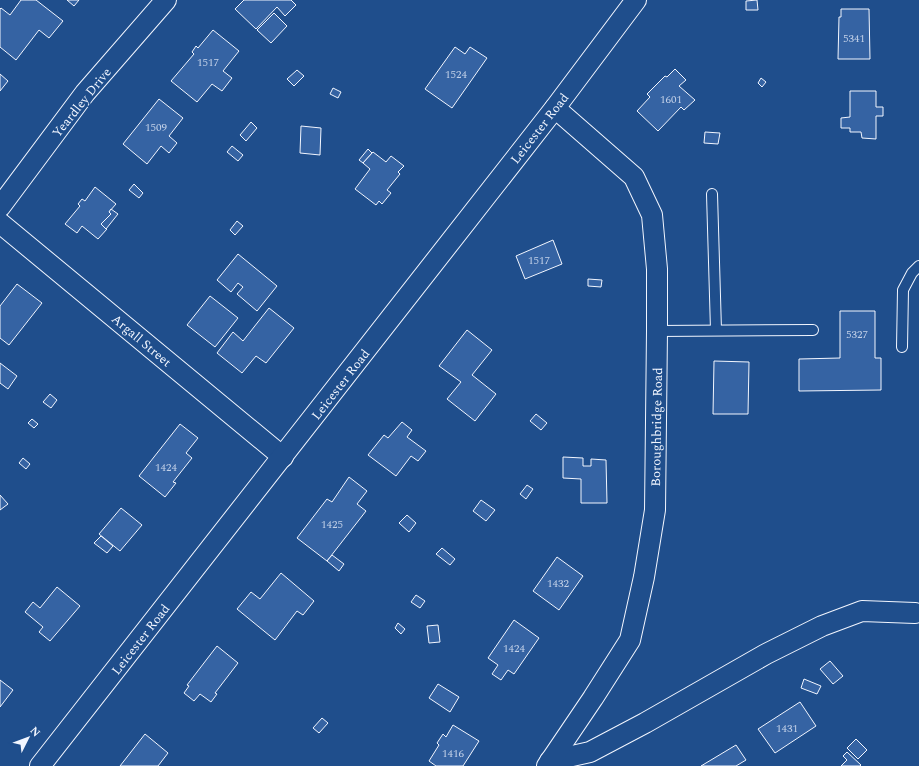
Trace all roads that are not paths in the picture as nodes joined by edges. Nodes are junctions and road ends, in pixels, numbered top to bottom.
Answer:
1 (166, 0) edge
2 (636, 0) edge
3 (555, 108) junction
4 (712, 194) dead end
5 (0, 207) edge
6 (0, 223) edge
7 (919, 266) edge
8 (716, 330) junction
9 (813, 330) dead end
10 (657, 331) junction
11 (902, 347) dead end
12 (283, 457) junction
13 (915, 613) dead end
14 (548, 763) edge
15 (40, 766) edge

1 - 5 street, Yeardley Drive
2 - 3 street, Leicester Road
3 - 10 street, Boroughbridge Road
3 - 12 street, Leicester Road
4 - 8 lane
6 - 12 street, Argall Street
7 - 11 lane
8 - 9 lane
8 - 10 lane
10 - 14 street, Boroughbridge Road
12 - 15 street, Leicester Road
13 - 14 street, Boroughbridge Road

